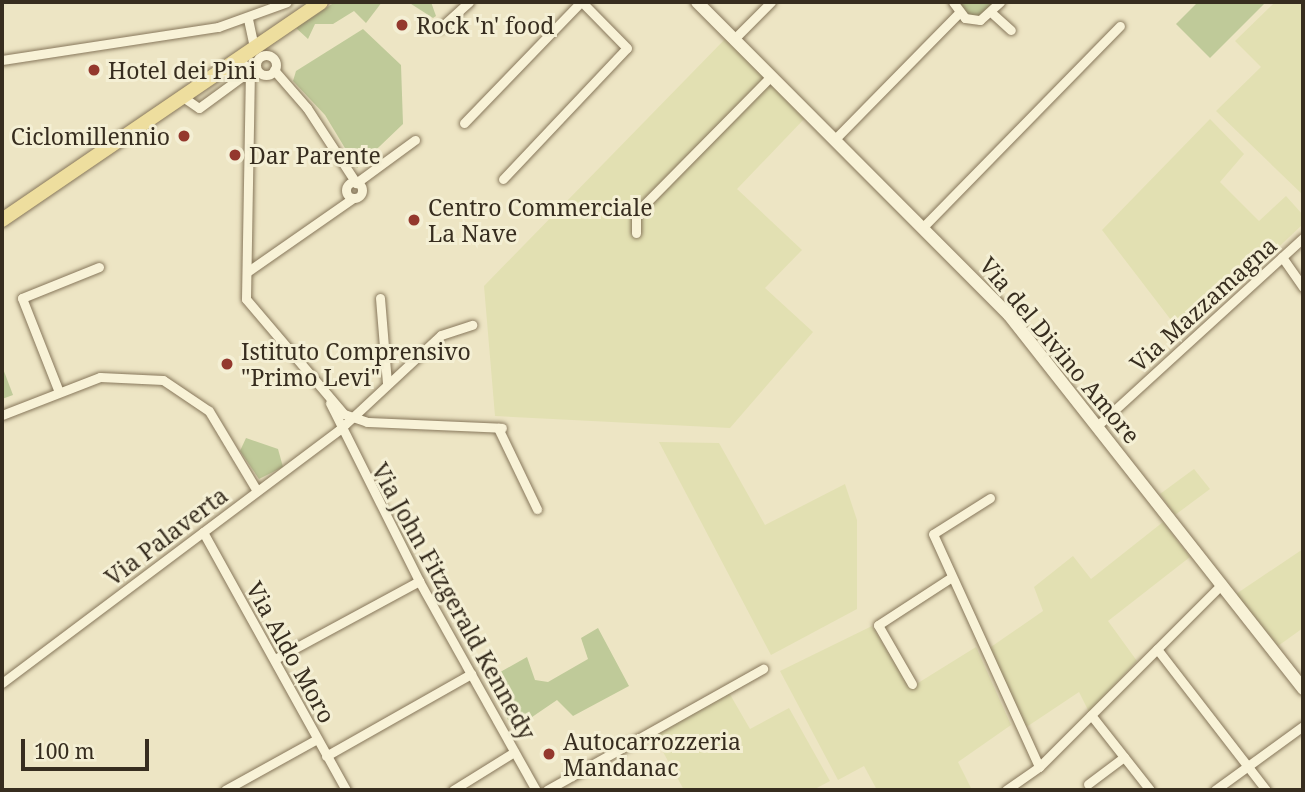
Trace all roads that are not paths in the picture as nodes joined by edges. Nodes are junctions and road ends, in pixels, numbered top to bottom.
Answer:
1 (287, 2) edge
2 (321, 2) edge
3 (468, 2) edge
4 (581, 2) edge
5 (697, 2) edge
6 (771, 2) edge
7 (953, 2) edge
8 (1000, 2) edge
9 (959, 13) junction
10 (993, 14) junction
11 (248, 19) junction
12 (1121, 26) dead end
13 (440, 28) dead end
14 (1011, 30) dead end
15 (735, 38) junction
16 (258, 44) junction
17 (236, 59) junction
18 (274, 59) junction
19 (2, 60) edge
20 (274, 70) junction
21 (771, 76) junction
22 (240, 78) dead end
23 (183, 97) junction
24 (464, 123) dead end
25 (835, 139) junction
26 (415, 141) dead end
27 (503, 179) dead end
28 (353, 190) junction
29 (2, 220) edge
30 (924, 226) junction
31 (636, 233) dead end
32 (1303, 238) edge
33 (1282, 257) junction
34 (99, 267) dead end
35 (247, 272) junction
36 (1303, 287) edge
37 (380, 298) dead end
38 (472, 325) dead end
39 (387, 383) junction
40 (59, 392) junction
41 (330, 400) junction
42 (2, 415) edge
43 (353, 418) junction
44 (1097, 426) junction
45 (339, 430) junction
46 (257, 491) junction
47 (990, 498) dead end
48 (537, 509) dead end
49 (203, 532) junction
50 (953, 577) junction
51 (419, 581) junction
52 (1222, 584) junction
53 (1157, 649) junction
54 (275, 659) junction
55 (764, 669) dead end
56 (471, 674) junction
57 (2, 683) edge
58 (912, 684) dead end
59 (1303, 689) edge
60 (1091, 715) junction
61 (1303, 726) edge
62 (317, 739) junction
63 (514, 752) junction
64 (326, 756) junction
65 (1124, 757) junction
66 (1248, 766) junction
67 (1039, 768) junction
68 (1088, 784) dead end
69 (225, 790) edge
70 (346, 790) edge
71 (453, 790) edge
72 (536, 790) edge
73 (547, 790) edge
74 (1006, 790) edge
75 (1150, 790) edge
76 (1215, 790) edge
77 (1266, 790) edge

1 - 11 street
2 - 16 main road
3 - 13 street
4 - 24 street
4 - 27 street
5 - 15 main road, Via del Divino Amore
6 - 15 street
7 - 9 street
8 - 10 street
9 - 10 street
9 - 25 street
10 - 14 street
11 - 16 street
11 - 19 street
12 - 30 street
15 - 21 main road, Via del Divino Amore
16 - 17 main road
16 - 18 street
17 - 23 main road
17 - 35 street
18 - 20 street
18 - 20 street
20 - 28 street
21 - 25 main road, Via del Divino Amore
21 - 31 street
22 - 23 street
23 - 29 main road
25 - 30 main road, Via del Divino Amore
26 - 28 street
28 - 35 street
30 - 44 main road, Via del Divino Amore
32 - 33 street, Via Mazzamagna
33 - 36 street
33 - 44 street, Via Mazzamagna
34 - 40 street
35 - 41 street
37 - 39 street
38 - 39 street, Via Palaverta
39 - 43 street, Via Palaverta
40 - 42 street
40 - 46 street
41 - 43 street
41 - 45 street, Via John Fitzgerald Kennedy
43 - 45 street, Via Palaverta
43 - 48 street
44 - 52 main road, Via del Divino Amore
45 - 46 street, Via Palaverta
45 - 51 street, Via John Fitzgerald Kennedy
46 - 49 street, Via Palaverta
47 - 50 street
49 - 54 street, Via Aldo Moro
49 - 57 street, Via Palaverta
50 - 58 street
50 - 67 street
51 - 54 street
51 - 56 street, Via John Fitzgerald Kennedy
52 - 53 street
52 - 59 main road, Via del Divino Amore
53 - 60 street
53 - 66 street
54 - 62 street, Via Aldo Moro
55 - 73 street
56 - 63 street, Via John Fitzgerald Kennedy
56 - 64 street
60 - 65 street
60 - 67 street
61 - 66 street
62 - 64 street, Via Aldo Moro
62 - 69 street
63 - 71 street
63 - 72 street, Via John Fitzgerald Kennedy
64 - 70 street, Via Aldo Moro
65 - 68 street
65 - 75 street
66 - 76 street
66 - 77 street
67 - 74 street

